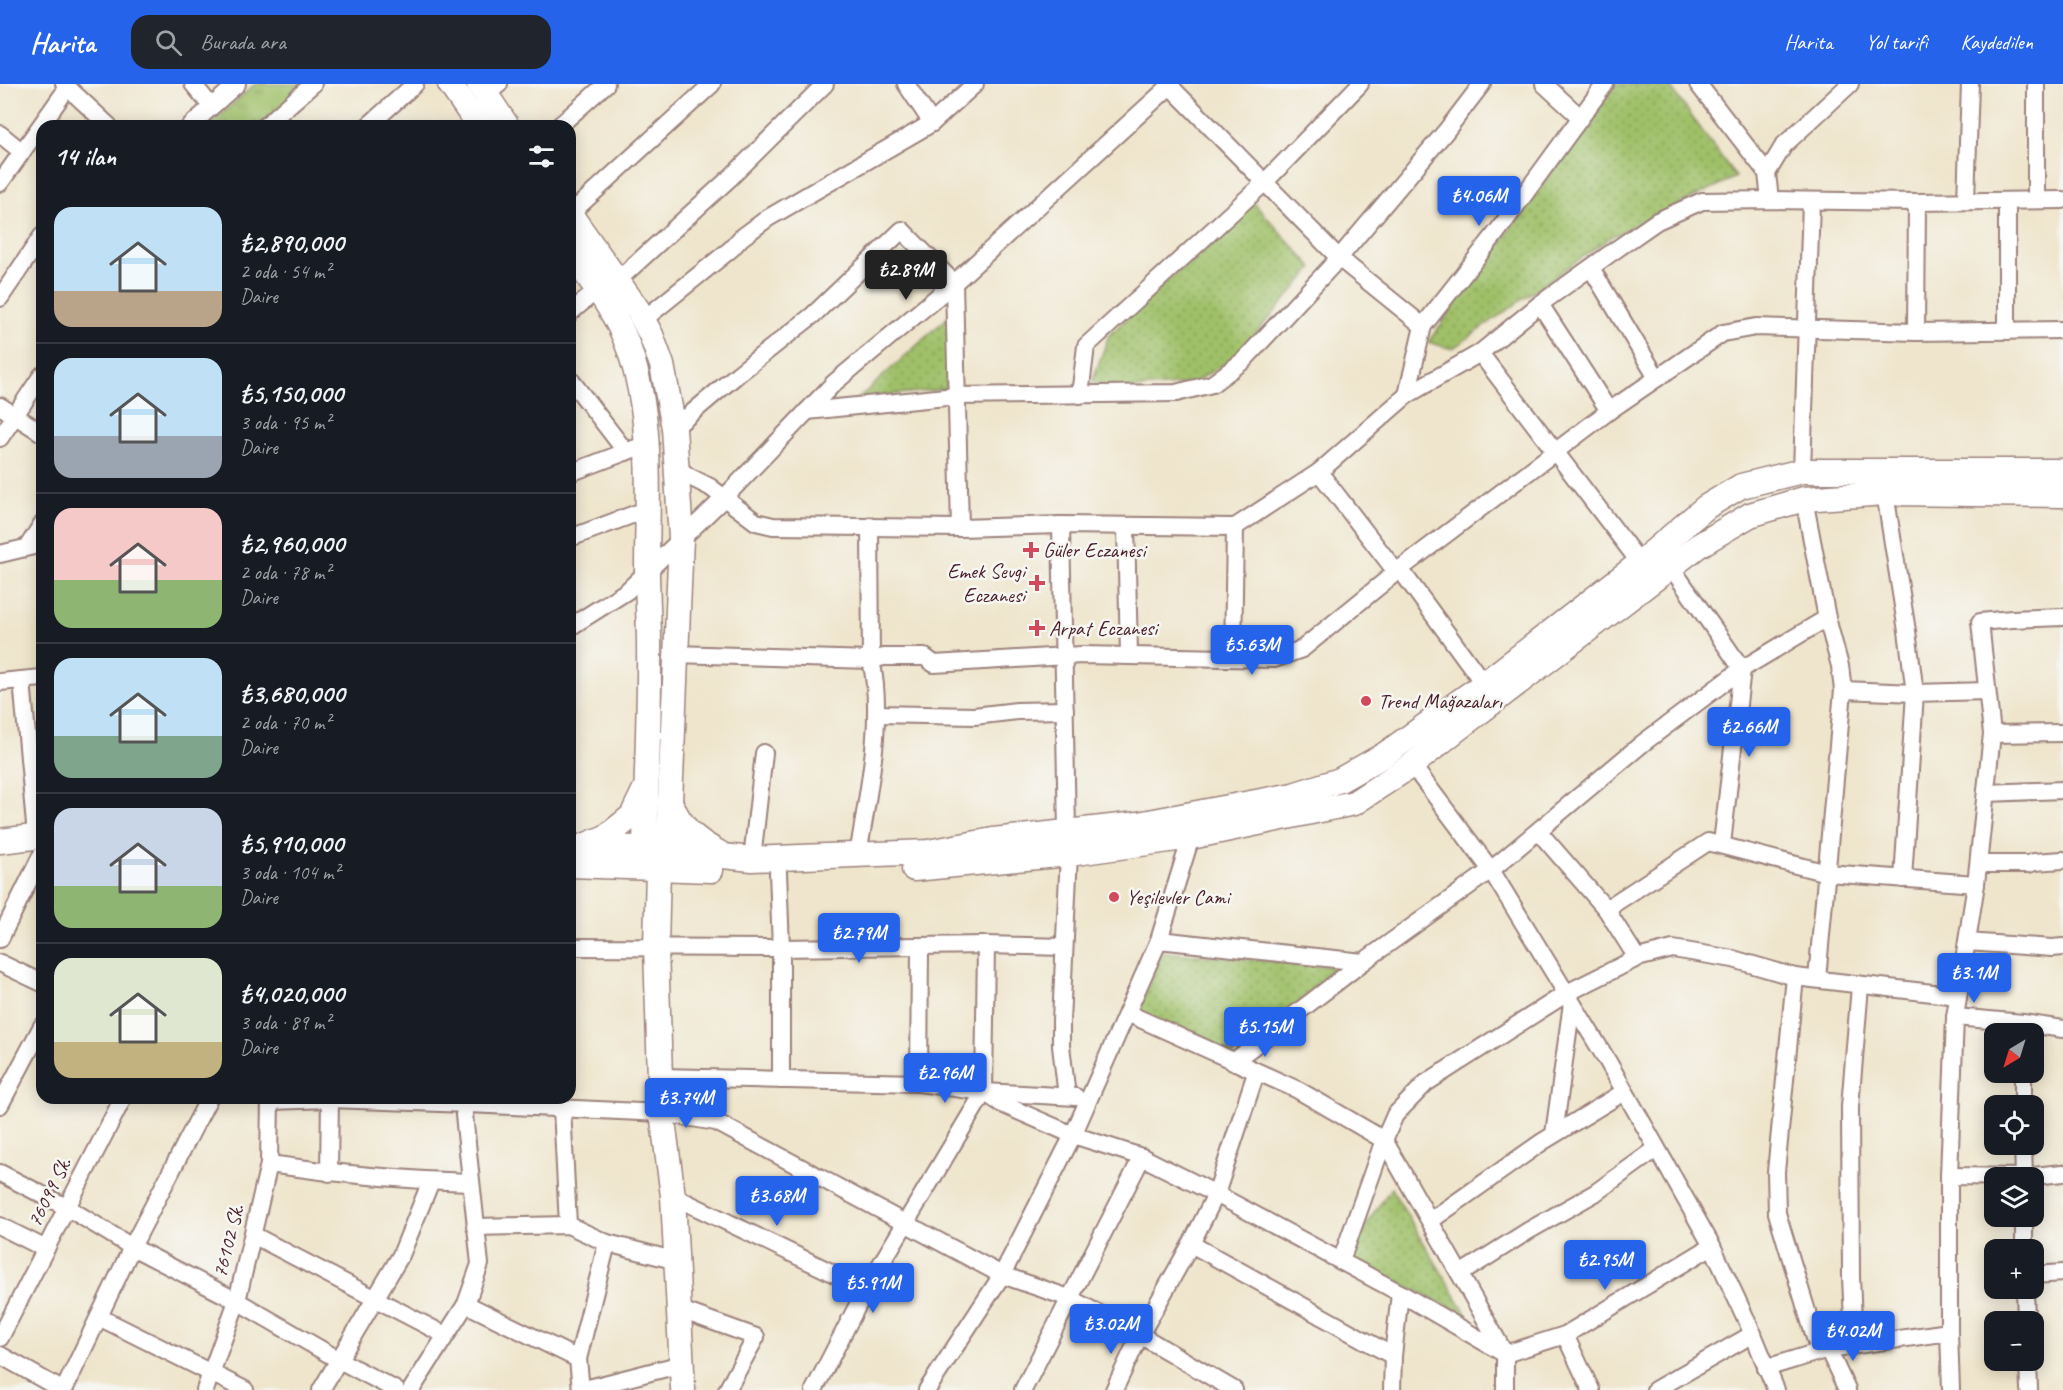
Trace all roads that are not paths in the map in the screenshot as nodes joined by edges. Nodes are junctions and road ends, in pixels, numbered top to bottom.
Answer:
1 (193, 84) edge
2 (237, 84) edge
3 (312, 84) edge
4 (415, 84) edge
5 (450, 84) edge
6 (606, 84) edge
7 (712, 84) edge
8 (825, 84) edge
9 (906, 84) edge
10 (975, 84) edge
11 (1360, 84) edge
12 (1482, 84) edge
13 (1544, 84) edge
14 (1605, 84) edge
15 (1698, 84) edge
16 (1850, 84) edge
17 (1970, 84) edge
18 (2036, 84) edge
19 (1170, 85) edge
20 (66, 86) edge
21 (488, 87) edge
22 (211, 106) junction
23 (1580, 117) junction
24 (42, 120) edge
25 (103, 120) edge
26 (196, 120) edge
27 (272, 120) edge
28 (375, 120) edge
29 (473, 120) edge
30 (504, 120) edge
31 (566, 120) edge
32 (932, 123) junction
33 (36, 129) edge
34 (0, 134) edge
35 (21, 151) junction
36 (1767, 173) junction
37 (0, 183) edge
38 (1264, 183) junction
39 (1770, 200) junction
40 (2036, 200) junction
41 (2063, 200) edge
42 (1966, 201) junction
43 (2007, 201) junction
44 (1811, 202) junction
45 (1917, 202) junction
46 (576, 209) edge
47 (576, 225) edge
48 (36, 245) edge
49 (576, 257) edge
50 (1339, 258) junction
51 (1591, 268) junction
52 (954, 283) junction
53 (608, 285) junction
54 (0, 298) edge
55 (1540, 304) junction
56 (576, 309) edge
57 (643, 320) junction
58 (1423, 326) junction
59 (1808, 329) junction
60 (2063, 330) edge
61 (2007, 331) junction
62 (1916, 332) junction
63 (1480, 353) junction
64 (1657, 378) junction
65 (36, 384) edge
66 (576, 385) edge
67 (1407, 394) junction
68 (1080, 395) junction
69 (956, 396) junction
70 (0, 406) edge
71 (807, 411) junction
72 (1609, 411) junction
73 (15, 417) junction
74 (674, 428) junction
75 (36, 429) edge
76 (0, 438) edge
77 (637, 448) junction
78 (1555, 453) junction
79 (677, 467) junction
80 (576, 471) edge
81 (1802, 471) junction
82 (2063, 471) edge
83 (1319, 472) junction
84 (1885, 493) junction
85 (2063, 495) edge
86 (724, 498) junction
87 (1804, 499) junction
88 (648, 508) junction
89 (1061, 525) junction
90 (870, 526) junction
91 (1126, 526) junction
92 (1235, 527) junction
93 (960, 528) junction
94 (576, 536) edge
95 (681, 538) junction
96 (35, 545) edge
97 (0, 554) edge
98 (1640, 563) junction
99 (1671, 567) junction
100 (647, 571) junction
101 (1398, 571) junction
102 (2063, 617) edge
103 (1827, 618) junction
104 (576, 623) edge
105 (675, 654) junction
106 (1129, 655) junction
107 (1065, 657) junction
108 (1233, 658) junction
109 (871, 660) junction
110 (1742, 669) junction
111 (36, 679) edge
112 (22, 680) junction
113 (0, 682) edge
114 (1484, 684) junction
115 (1843, 690) junction
116 (1987, 691) junction
117 (1915, 693) junction
118 (1065, 710) junction
119 (876, 714) junction
120 (2063, 733) edge
121 (1992, 734) junction
122 (764, 753) dead end
123 (1412, 765) junction
124 (646, 786) junction
125 (2063, 790) edge
126 (1987, 793) junction
127 (670, 801) junction
128 (36, 806) edge
129 (1539, 832) junction
130 (1191, 837) junction
131 (0, 841) edge
132 (36, 842) edge
133 (1068, 843) junction
134 (1722, 844) junction
135 (36, 852) edge
136 (576, 852) edge
137 (576, 853) edge
138 (657, 855) junction
139 (724, 856) junction
140 (858, 856) junction
141 (752, 859) junction
142 (2063, 860) edge
143 (1979, 864) junction
144 (1491, 870) junction
145 (777, 873) junction
146 (1827, 873) junction
147 (1902, 879) junction
148 (1976, 884) junction
149 (1606, 909) junction
150 (0, 939) edge
151 (1159, 940) junction
152 (1967, 942) junction
153 (986, 945) junction
154 (576, 947) edge
155 (920, 947) junction
156 (1064, 947) junction
157 (2063, 947) edge
158 (656, 948) junction
159 (781, 948) junction
160 (1637, 958) junction
161 (1363, 962) junction
162 (0, 963) edge
163 (1795, 977) junction
164 (1817, 979) junction
165 (36, 980) edge
166 (1860, 986) junction
167 (1958, 996) junction
168 (1570, 998) junction
169 (1127, 1013) junction
170 (1955, 1017) junction
171 (1992, 1023) edge
172 (2044, 1029) edge
173 (2063, 1029) edge
174 (36, 1037) edge
175 (1233, 1062) junction
176 (1256, 1073) junction
177 (660, 1077) junction
178 (781, 1080) junction
179 (919, 1083) junction
180 (984, 1092) junction
181 (1624, 1092) junction
182 (1067, 1096) junction
183 (1089, 1099) junction
184 (120, 1104) edge
185 (206, 1104) edge
186 (270, 1104) edge
187 (330, 1104) edge
188 (467, 1104) edge
189 (508, 1104) edge
190 (0, 1105) edge
191 (562, 1108) junction
192 (662, 1113) junction
193 (1554, 1134) junction
194 (1073, 1135) junction
195 (1384, 1140) junction
196 (1656, 1149) junction
197 (1142, 1157) junction
198 (270, 1164) junction
199 (0, 1173) edge
200 (328, 1173) junction
201 (2063, 1173) edge
202 (2044, 1175) edge
203 (1949, 1176) junction
204 (1984, 1176) edge
205 (431, 1181) junction
206 (470, 1182) junction
207 (1216, 1194) junction
208 (673, 1196) junction
209 (68, 1208) junction
210 (1430, 1221) junction
211 (905, 1222) junction
212 (568, 1225) junction
213 (0, 1226) edge
214 (475, 1227) junction
215 (253, 1235) junction
216 (607, 1243) junction
217 (1191, 1244) junction
218 (1712, 1246) junction
219 (132, 1247) junction
220 (46, 1249) junction
221 (677, 1261) junction
222 (1341, 1261) junction
223 (2063, 1273) edge
224 (1460, 1274) junction
225 (2044, 1274) edge
226 (1002, 1275) junction
227 (866, 1289) junction
228 (1400, 1293) junction
229 (1069, 1298) junction
230 (376, 1299) junction
231 (237, 1301) junction
232 (466, 1304) junction
233 (678, 1309) junction
234 (99, 1317) junction
235 (1949, 1332) junction
236 (1753, 1334) junction
237 (445, 1335) junction
238 (1140, 1335) junction
239 (1565, 1335) junction
240 (0, 1338) edge
241 (1854, 1344) junction
242 (1824, 1350) junction
243 (1505, 1354) junction
244 (0, 1355) edge
245 (1393, 1356) junction
246 (578, 1359) junction
247 (339, 1360) junction
248 (682, 1364) junction
249 (1766, 1368) junction
250 (2029, 1371) edge
251 (211, 1374) junction
252 (817, 1389) edge
253 (1231, 1389) edge
254 (63, 1390) edge
255 (205, 1390) edge
256 (245, 1390) edge
257 (321, 1390) edge
258 (396, 1390) edge
259 (411, 1390) edge
260 (581, 1390) edge
261 (683, 1390) edge
262 (727, 1390) edge
263 (927, 1390) edge
264 (1023, 1390) edge
265 (1114, 1390) edge
266 (1392, 1390) edge
267 (1505, 1390) edge
268 (1591, 1390) edge
269 (1655, 1390) edge
270 (1776, 1390) edge
271 (1847, 1390) edge
272 (1951, 1390) edge
273 (2030, 1390) edge

1 - 22 street
2 - 22 street
3 - 27 street
4 - 28 street
5 - 29 main road
6 - 31 street
7 - 46 street
8 - 53 street
9 - 32 street
10 - 32 street
11 - 38 street
12 - 50 street
13 - 23 street
14 - 23 street
15 - 36 street
16 - 36 street
17 - 42 street
18 - 40 street
19 - 38 street
19 - 52 street
20 - 24 street
20 - 25 street
21 - 30 main road
22 - 26 street
23 - 58 street
32 - 57 street
33 - 35 street
34 - 35 street
35 - 37 street
36 - 39 street
38 - 50 street
38 - 68 street
39 - 44 street
39 - 51 street
40 - 41 street
40 - 43 street
42 - 43 street
42 - 45 street
43 - 61 street
44 - 45 street
44 - 59 street
45 - 62 street
47 - 53 main road
48 - 54 street
49 - 53 main road
50 - 58 street
50 - 68 street
51 - 55 street
51 - 64 street
52 - 69 street
52 - 71 street
52 - 74 street
53 - 56 street
53 - 57 main road
53 - 77 main road
55 - 63 street
55 - 72 street
57 - 74 main road
58 - 67 street
59 - 62 street
59 - 64 street
59 - 81 street
60 - 61 street
61 - 62 street
63 - 67 street
63 - 78 street
64 - 72 street
65 - 73 street
66 - 77 street
67 - 83 street
68 - 69 street
69 - 71 street
69 - 93 street
70 - 73 street
71 - 86 street
72 - 78 street
73 - 75 street
73 - 76 street
74 - 79 main road
77 - 80 street
77 - 88 main road
78 - 98 street
78 - 101 street
79 - 86 street
79 - 95 main road
81 - 82 main road
81 - 98 main road
83 - 92 street
83 - 101 street
84 - 85 main road
84 - 87 main road
84 - 117 street
86 - 90 street
86 - 95 street
87 - 99 main road
87 - 103 street
88 - 94 street
88 - 100 main road
89 - 91 street
89 - 93 street
89 - 107 street
90 - 93 street
90 - 109 street
91 - 92 street
91 - 106 street
92 - 108 street
95 - 100 street
95 - 105 main road
96 - 97 street
98 - 114 main road
99 - 110 street
99 - 123 main road
100 - 104 street
100 - 124 main road
101 - 108 street
101 - 114 street
102 - 116 street
103 - 110 street
103 - 115 street
105 - 109 street
105 - 127 main road
106 - 107 street
106 - 108 street
107 - 109 street
107 - 118 street
109 - 119 street
110 - 129 street
110 - 134 street
111 - 112 street
112 - 113 street
112 - 128 street
114 - 133 main road
115 - 117 street
115 - 146 street
116 - 117 street
116 - 121 street
117 - 147 street
118 - 119 street
118 - 133 street
119 - 140 street
120 - 121 street
121 - 126 street
122 - 141 street
123 - 130 main road
123 - 144 street
124 - 136 main road
124 - 138 main road
125 - 126 street
126 - 143 street
127 - 138 main road
127 - 139 main road
129 - 144 street
129 - 149 street
130 - 133 main road
130 - 151 street
131 - 132 main road
133 - 140 main road
133 - 145 main road
133 - 156 street
134 - 146 street
134 - 149 street
135 - 150 street
137 - 138 main road
138 - 139 main road
138 - 145 main road
138 - 158 main road
139 - 141 main road
140 - 141 main road
142 - 143 street
143 - 148 street
144 - 161 street
144 - 168 street
145 - 159 street
146 - 147 street
146 - 164 street
147 - 148 street
148 - 152 street
149 - 160 street
151 - 161 street
151 - 169 street
152 - 157 street
152 - 167 street
153 - 155 street
153 - 156 street
153 - 180 street
154 - 158 street
155 - 159 street
155 - 179 street
156 - 182 street
158 - 159 street
158 - 177 main road
159 - 178 street
160 - 163 street
160 - 168 street
161 - 175 street
162 - 165 street
163 - 164 street
163 - 242 street
164 - 166 street
166 - 167 street
166 - 241 street
167 - 170 street
168 - 181 street
168 - 193 street
168 - 195 street
169 - 175 street
169 - 183 street
170 - 171 street
170 - 203 street
172 - 173 street
174 - 190 street
175 - 176 street
176 - 195 street
176 - 207 street
177 - 178 street
177 - 192 main road
178 - 179 street
179 - 180 street
180 - 182 street
180 - 194 street
180 - 211 street
181 - 193 street
181 - 196 street
182 - 183 street
183 - 194 street
184 - 209 street, 76099 Sk.
185 - 219 street
186 - 198 street, 76102 Sk.
187 - 200 street
188 - 206 street
189 - 191 street
191 - 192 street
191 - 212 street
192 - 208 main road
192 - 211 street
193 - 210 street
194 - 197 street
194 - 226 street
195 - 210 street
195 - 222 street
196 - 218 street
196 - 224 street
197 - 207 street
197 - 229 street
198 - 200 street
198 - 215 street, 76102 Sk.
199 - 209 street
200 - 205 street
201 - 202 street
203 - 204 street
203 - 235 street
205 - 206 street
205 - 230 street
206 - 214 street
207 - 217 street
207 - 222 street
208 - 221 main road
208 - 227 street
209 - 219 street
209 - 220 street, 76099 Sk.
210 - 224 street
211 - 226 street
211 - 227 street
212 - 214 street
212 - 216 street
213 - 220 street
214 - 232 street
215 - 230 street
215 - 231 street, 76102 Sk.
216 - 221 street
216 - 246 street
217 - 238 street
217 - 245 street
218 - 236 street
218 - 239 street
219 - 231 street
219 - 234 street
220 - 240 street, 76099 Sk.
221 - 233 main road
222 - 228 street
223 - 225 street
224 - 243 street
226 - 229 street
226 - 263 street
227 - 252 street
228 - 243 street
228 - 245 street
229 - 238 street
229 - 264 street
230 - 237 street
230 - 247 street
231 - 247 street
231 - 251 street, 76102 Sk.
232 - 237 street
232 - 246 street
233 - 248 main road
233 - 262 street
234 - 251 street
234 - 254 street
235 - 241 street
235 - 272 street
236 - 249 street
236 - 269 street
237 - 259 street
238 - 253 street
238 - 265 street
239 - 243 street
239 - 268 street
241 - 242 street
242 - 249 street
242 - 271 street
243 - 267 street
244 - 254 street
245 - 266 street
246 - 260 street
247 - 257 street
247 - 258 street
248 - 260 street
248 - 261 main road
249 - 270 street
250 - 273 street
251 - 255 street, 76102 Sk.
251 - 256 street

